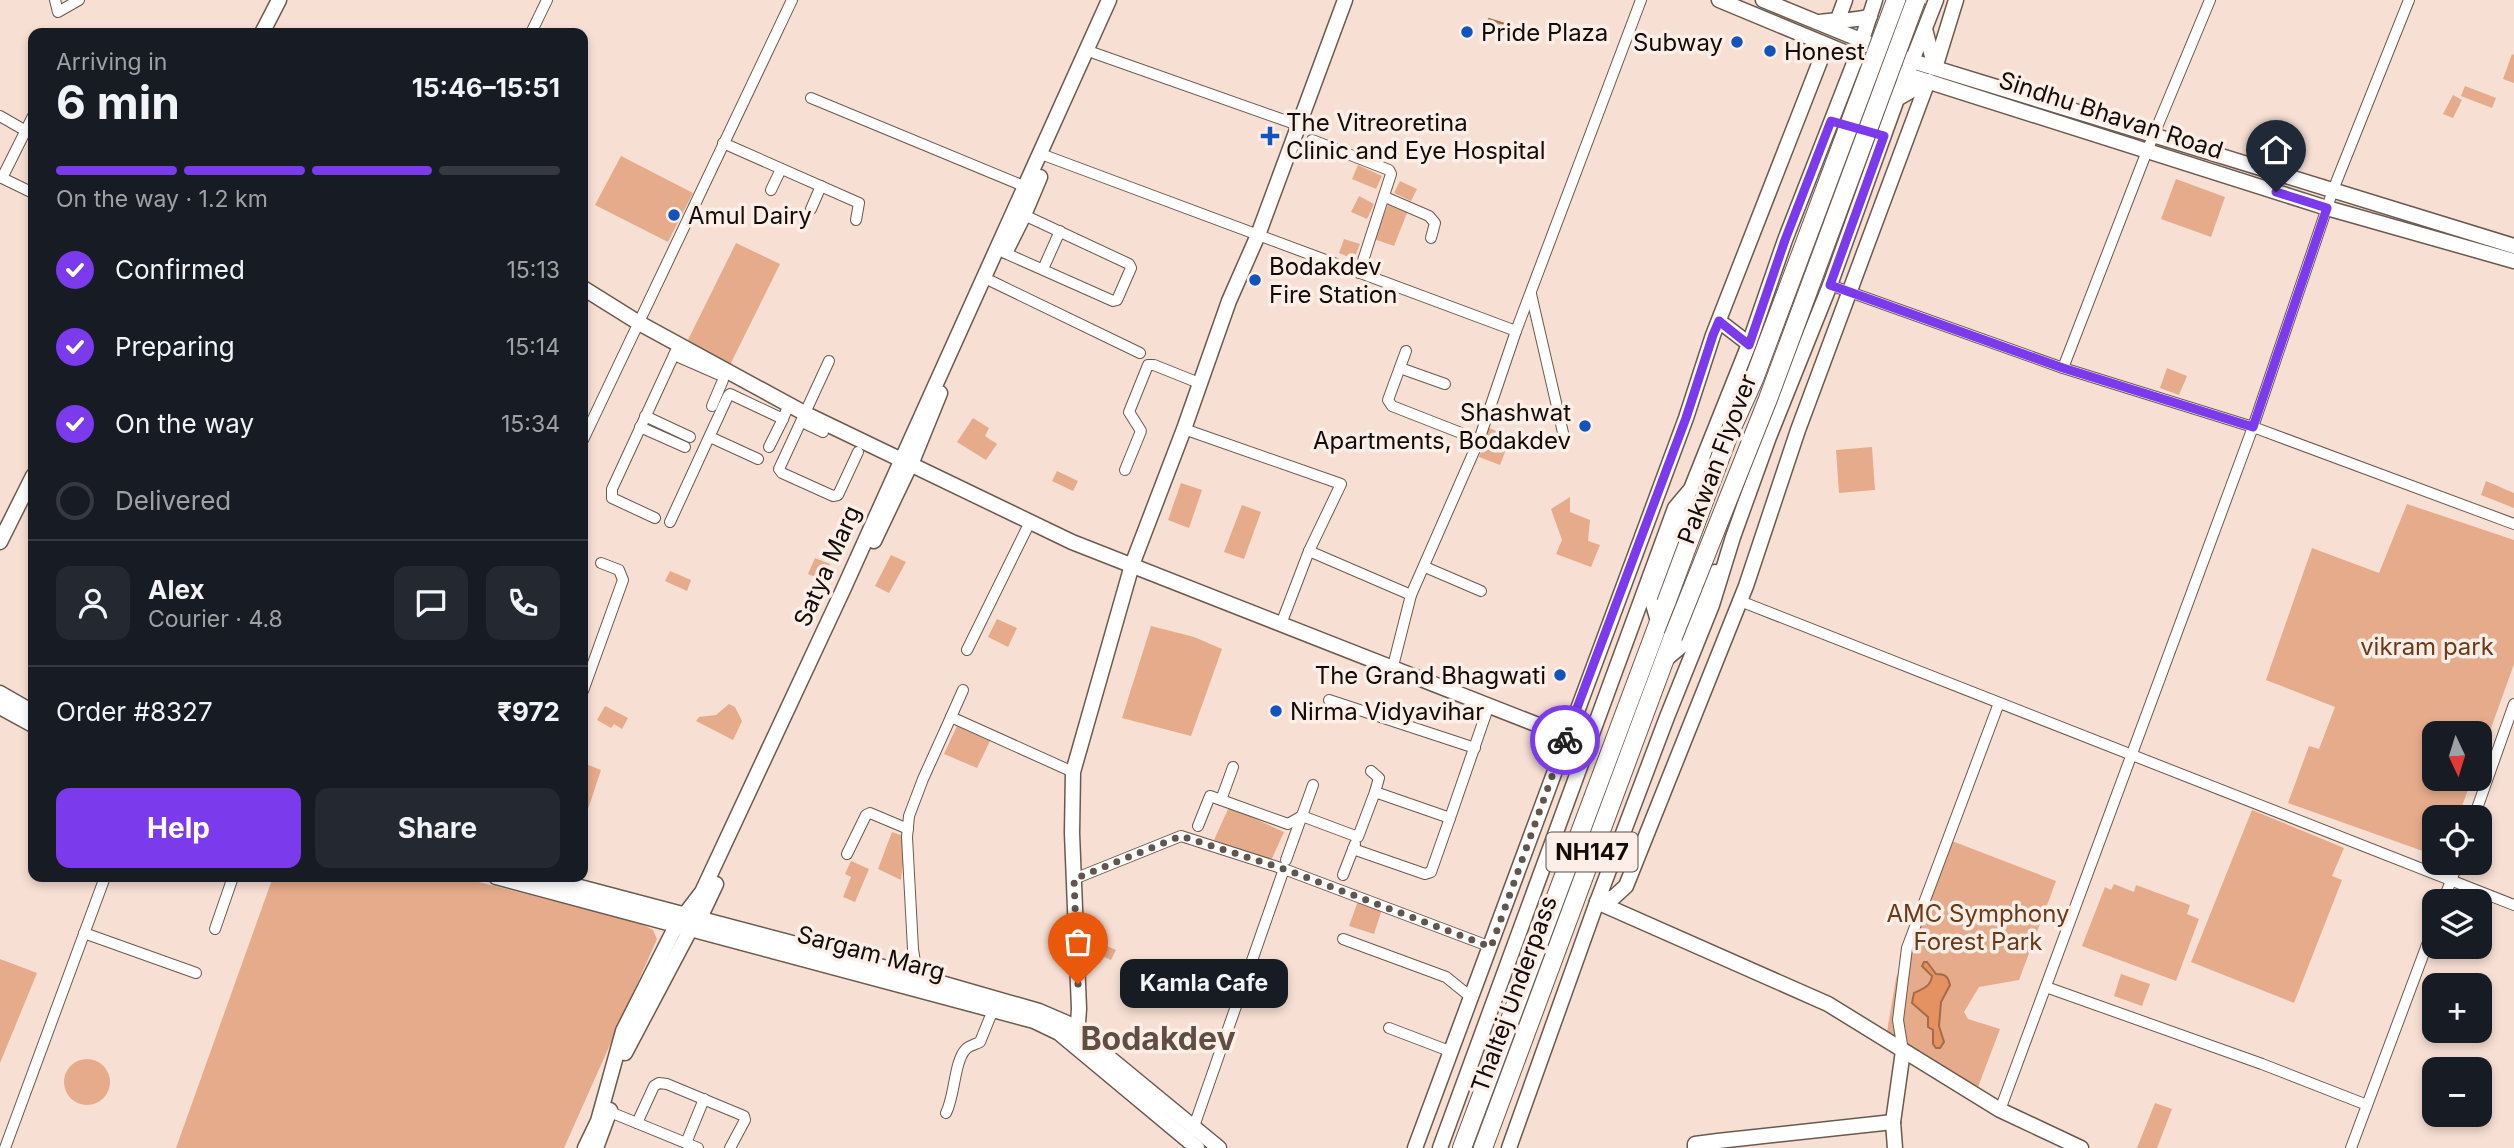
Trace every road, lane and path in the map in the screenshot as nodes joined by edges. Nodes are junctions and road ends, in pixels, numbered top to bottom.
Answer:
1 (55, 0) edge
2 (79, 0) edge
3 (279, 0) edge
4 (547, 0) edge
5 (792, 0) edge
6 (1109, 0) edge
7 (1118, 0) edge
8 (1345, 0) edge
9 (1642, 0) edge
10 (1719, 0) edge
11 (1763, 0) edge
12 (1845, 0) edge
13 (1875, 0) edge
14 (1896, 0) edge
15 (1916, 0) edge
16 (1936, 0) edge
17 (1956, 0) edge
18 (2210, 0) edge
19 (2409, 0) edge
20 (1870, 16) junction
21 (1838, 19) junction
22 (1819, 22) junction
23 (268, 28) edge
24 (533, 28) edge
25 (1925, 28) junction
26 (1863, 41) junction
27 (1826, 46) junction
28 (1094, 53) junction
29 (1856, 58) junction
30 (1912, 61) junction
31 (1907, 75) junction
32 (1931, 75) junction
33 (811, 98) dead end
34 (1897, 99) junction
35 (0, 116) edge
36 (1831, 121) junction
37 (1298, 125) junction
38 (28, 127) edge
39 (26, 131) junction
40 (1884, 136) junction
41 (2153, 136) junction
42 (1312, 141) dead end
43 (723, 143) junction
44 (2147, 151) junction
45 (1045, 155) junction
46 (781, 169) junction
47 (1, 178) edge
48 (821, 186) junction
49 (1026, 187) junction
50 (771, 190) dead end
51 (2333, 190) junction
52 (28, 191) edge
53 (1385, 197) junction
54 (2327, 208) junction
55 (811, 209) dead end
56 (1024, 215) junction
57 (856, 220) dead end
58 (1060, 231) junction
59 (1258, 235) junction
60 (1431, 238) dead end
61 (2514, 246) edge
62 (1005, 253) junction
63 (2514, 261) edge
64 (1043, 270) junction
65 (1359, 273) junction
66 (990, 281) junction
67 (1830, 285) junction
68 (588, 291) edge
69 (1850, 292) junction
70 (1530, 293) junction
71 (1719, 321) junction
72 (639, 323) junction
73 (1516, 331) junction
74 (1749, 345) junction
75 (676, 349) junction
76 (1406, 351) dead end
77 (1140, 353) dead end
78 (829, 362) dead end
79 (712, 367) junction
80 (1400, 368) junction
81 (2063, 368) junction
82 (743, 379) junction
83 (1199, 383) junction
84 (1445, 384) dead end
85 (734, 396) junction
86 (789, 404) junction
87 (712, 406) dead end
88 (804, 418) junction
89 (783, 419) junction
90 (643, 422) junction
91 (2253, 427) junction
92 (1184, 429) junction
93 (588, 430) edge
94 (823, 432) dead end
95 (710, 437) junction
96 (1564, 437) dead end
97 (1479, 440) junction
98 (687, 442) dead end
99 (769, 447) dead end
100 (858, 452) dead end
101 (758, 459) dead end
102 (905, 463) junction
103 (1125, 470) dead end
104 (28, 486) edge
105 (1690, 489) junction
106 (655, 519) dead end
107 (1030, 522) junction
108 (670, 523) dead end
109 (2514, 524) edge
110 (0, 542) edge
111 (1731, 543) junction
112 (1309, 551) junction
113 (601, 563) dead end
114 (1132, 565) junction
115 (1425, 567) junction
116 (1481, 591) dead end
117 (1411, 595) junction
118 (1740, 601) junction
119 (1658, 621) junction
120 (1281, 624) junction
121 (967, 650) dead end
122 (1665, 660) junction
123 (1393, 666) junction
124 (588, 677) edge
125 (963, 690) dead end
126 (0, 693) edge
127 (1329, 700) dead end
128 (1999, 703) junction
129 (2514, 704) edge
130 (1489, 705) junction
131 (0, 707) edge
132 (28, 709) edge
133 (951, 718) junction
134 (28, 721) edge
135 (1566, 736) junction
136 (1475, 748) junction
137 (2132, 754) junction
138 (1233, 767) dead end
139 (1371, 771) dead end
140 (1073, 772) junction
141 (1313, 785) dead end
142 (1376, 792) junction
143 (1221, 800) junction
144 (2478, 805) edge
145 (1302, 816) junction
146 (1450, 818) junction
147 (1198, 826) dead end
148 (908, 829) junction
149 (1358, 837) junction
150 (1353, 849) junction
151 (847, 854) dead end
152 (1285, 864) junction
153 (1343, 875) dead end
154 (2454, 875) edge
155 (1074, 879) junction
156 (2452, 879) junction
157 (103, 882) edge
158 (231, 882) edge
159 (517, 882) edge
160 (558, 882) edge
161 (2448, 889) edge
162 (1597, 902) junction
163 (2514, 905) edge
164 (687, 923) junction
165 (215, 929) dead end
166 (84, 933) junction
167 (1343, 939) dead end
168 (1491, 947) junction
169 (2422, 958) edge
170 (196, 973) dead end
171 (917, 976) junction
172 (2046, 987) junction
173 (1472, 998) junction
174 (993, 1010) junction
175 (1389, 1028) dead end
176 (1072, 1036) junction
177 (1903, 1051) junction
178 (1452, 1052) junction
179 (704, 1099) junction
180 (2367, 1105) junction
181 (2000, 1110) junction
182 (610, 1112) junction
183 (946, 1113) dead end
184 (1893, 1122) junction
185 (636, 1123) junction
186 (1193, 1139) edge
187 (686, 1143) junction
188 (5, 1148) edge
189 (585, 1148) edge
190 (596, 1148) edge
191 (698, 1148) edge
192 (730, 1148) edge
193 (1219, 1148) edge
194 (1415, 1148) edge
195 (1440, 1148) edge
196 (1462, 1148) edge
197 (1483, 1148) edge
198 (1509, 1148) edge
199 (1695, 1148) edge
200 (1895, 1148) edge
201 (2081, 1148) edge
202 (2351, 1148) edge

1 - 2 street
3 - 23 main road
4 - 24 street
5 - 43 street
6 - 45 main road, Satya Marg
7 - 28 main road, Satya Marg
8 - 37 main road
9 - 70 street
10 - 27 main road, Sindhu Bhavan Road
11 - 22 main road, Sindhu Bhavan Road
12 - 21 main road
13 - 20 main road
14 - 119 highway, Pakwan Flyover / NH147, bridge
15 - 122 highway, Pakwan Flyover / NH147, bridge
16 - 25 main road
17 - 32 main road
18 - 41 street
19 - 51 street
20 - 21 main road
20 - 26 main road
21 - 22 main road
22 - 26 main road, Sindhu Bhavan Road
25 - 30 main road
25 - 32 main road
26 - 29 main road
26 - 30 main road, Sindhu Bhavan Road
27 - 29 main road, Sindhu Bhavan Road
27 - 71 main road
28 - 37 street
28 - 45 main road, Satya Marg
29 - 31 main road, Sindhu Bhavan Road
29 - 36 main road
30 - 31 main road
30 - 32 main road, Sindhu Bhavan Road
31 - 32 main road, Sindhu Bhavan Road
31 - 34 main road
32 - 34 main road
32 - 41 main road, Sindhu Bhavan Road
32 - 44 main road, Sindhu Bhavan Road
32 - 69 main road
33 - 49 street
34 - 40 main road
35 - 39 street
36 - 40 main road
36 - 74 main road
37 - 59 main road
38 - 39 street
39 - 47 street
40 - 67 main road
41 - 44 street
41 - 51 main road, Sindhu Bhavan Road
42 - 53 street
43 - 46 street
43 - 72 street
44 - 54 main road, Sindhu Bhavan Road
44 - 81 street
45 - 49 main road, Satya Marg
45 - 56 main road, Satya Marg
45 - 59 street
46 - 48 street
46 - 50 street
47 - 52 street
48 - 55 street
48 - 57 street
49 - 102 main road, Satya Marg
51 - 54 street
51 - 61 main road, Sindhu Bhavan Road
53 - 60 street
53 - 65 street
54 - 63 main road, Sindhu Bhavan Road
54 - 91 street
56 - 58 street
56 - 62 main road, Satya Marg
58 - 64 street
58 - 64 street
59 - 65 street
59 - 83 main road
62 - 64 street
62 - 66 main road, Satya Marg
65 - 73 street
66 - 77 street
66 - 102 main road, Satya Marg
67 - 69 street
67 - 111 main road
68 - 72 main road
69 - 81 street
69 - 118 main road
70 - 73 street
70 - 96 street
71 - 74 main road
71 - 135 main road
72 - 75 main road
72 - 93 street
73 - 97 street
74 - 105 main road
75 - 79 main road
75 - 90 street
76 - 80 street
78 - 88 street
79 - 82 main road
79 - 87 street
80 - 84 street
80 - 97 street
81 - 91 street
82 - 85 street
82 - 86 main road
83 - 92 main road
83 - 103 street
85 - 89 street
85 - 95 street
86 - 88 main road
86 - 89 street
88 - 94 street
88 - 100 street
88 - 102 main road
89 - 99 street
90 - 98 street
90 - 106 street
91 - 109 street
91 - 137 street
92 - 112 street
92 - 114 main road
95 - 101 street
95 - 108 street
97 - 115 street
102 - 107 main road
102 - 164 main road, Satya Marg
104 - 110 main road
105 - 119 main road
105 - 195 main road
107 - 114 main road
107 - 121 street
111 - 122 main road
111 - 162 main road
112 - 117 street
112 - 120 street
113 - 124 street
114 - 120 main road
114 - 140 main road
115 - 116 street
115 - 117 street
117 - 123 street
118 - 128 street
118 - 162 main road
119 - 196 highway, Thaltej Underpass / NH147
120 - 123 main road
122 - 197 highway, Thaltej Underpass / NH147
123 - 130 main road
125 - 133 street
126 - 132 main road
127 - 136 street
128 - 137 street
128 - 177 street
129 - 144 street
130 - 135 main road
130 - 136 street
131 - 134 main road
133 - 140 street
133 - 148 street
135 - 168 main road
136 - 146 street
137 - 156 street
137 - 172 street
138 - 143 street
139 - 142 street
140 - 155 main road
141 - 145 street
142 - 146 street
142 - 149 street
143 - 145 street
143 - 147 street
145 - 149 street
145 - 152 street
146 - 150 street
148 - 151 street
148 - 171 street
149 - 150 street
150 - 153 street
152 - 155 street
152 - 168 street
152 - 186 street
154 - 156 street
155 - 176 main road
156 - 161 street
156 - 163 street
157 - 166 street
158 - 165 street
159 - 164 main road, Sargam Marg
160 - 164 main road, Sargam Marg
162 - 177 main road
162 - 198 main road
164 - 171 main road, Sargam Marg
164 - 174 main road, Sargam Marg
164 - 182 main road, Satya Marg
164 - 189 main road, Satya Marg
166 - 170 street
166 - 188 street
167 - 173 street
168 - 173 main road
169 - 180 street
171 - 176 main road, Sargam Marg
172 - 180 street
172 - 181 street
173 - 178 main road
174 - 176 main road, Sargam Marg
174 - 183 street
175 - 178 street
176 - 186 main road, Sargam Marg
177 - 181 main road
177 - 184 main road
178 - 194 main road
179 - 185 street
179 - 187 street
179 - 192 street
180 - 202 street
181 - 201 main road
182 - 185 street
182 - 190 main road, Satya Marg
184 - 199 main road
184 - 200 main road
185 - 187 street
186 - 193 main road, Sargam Marg
187 - 191 street

